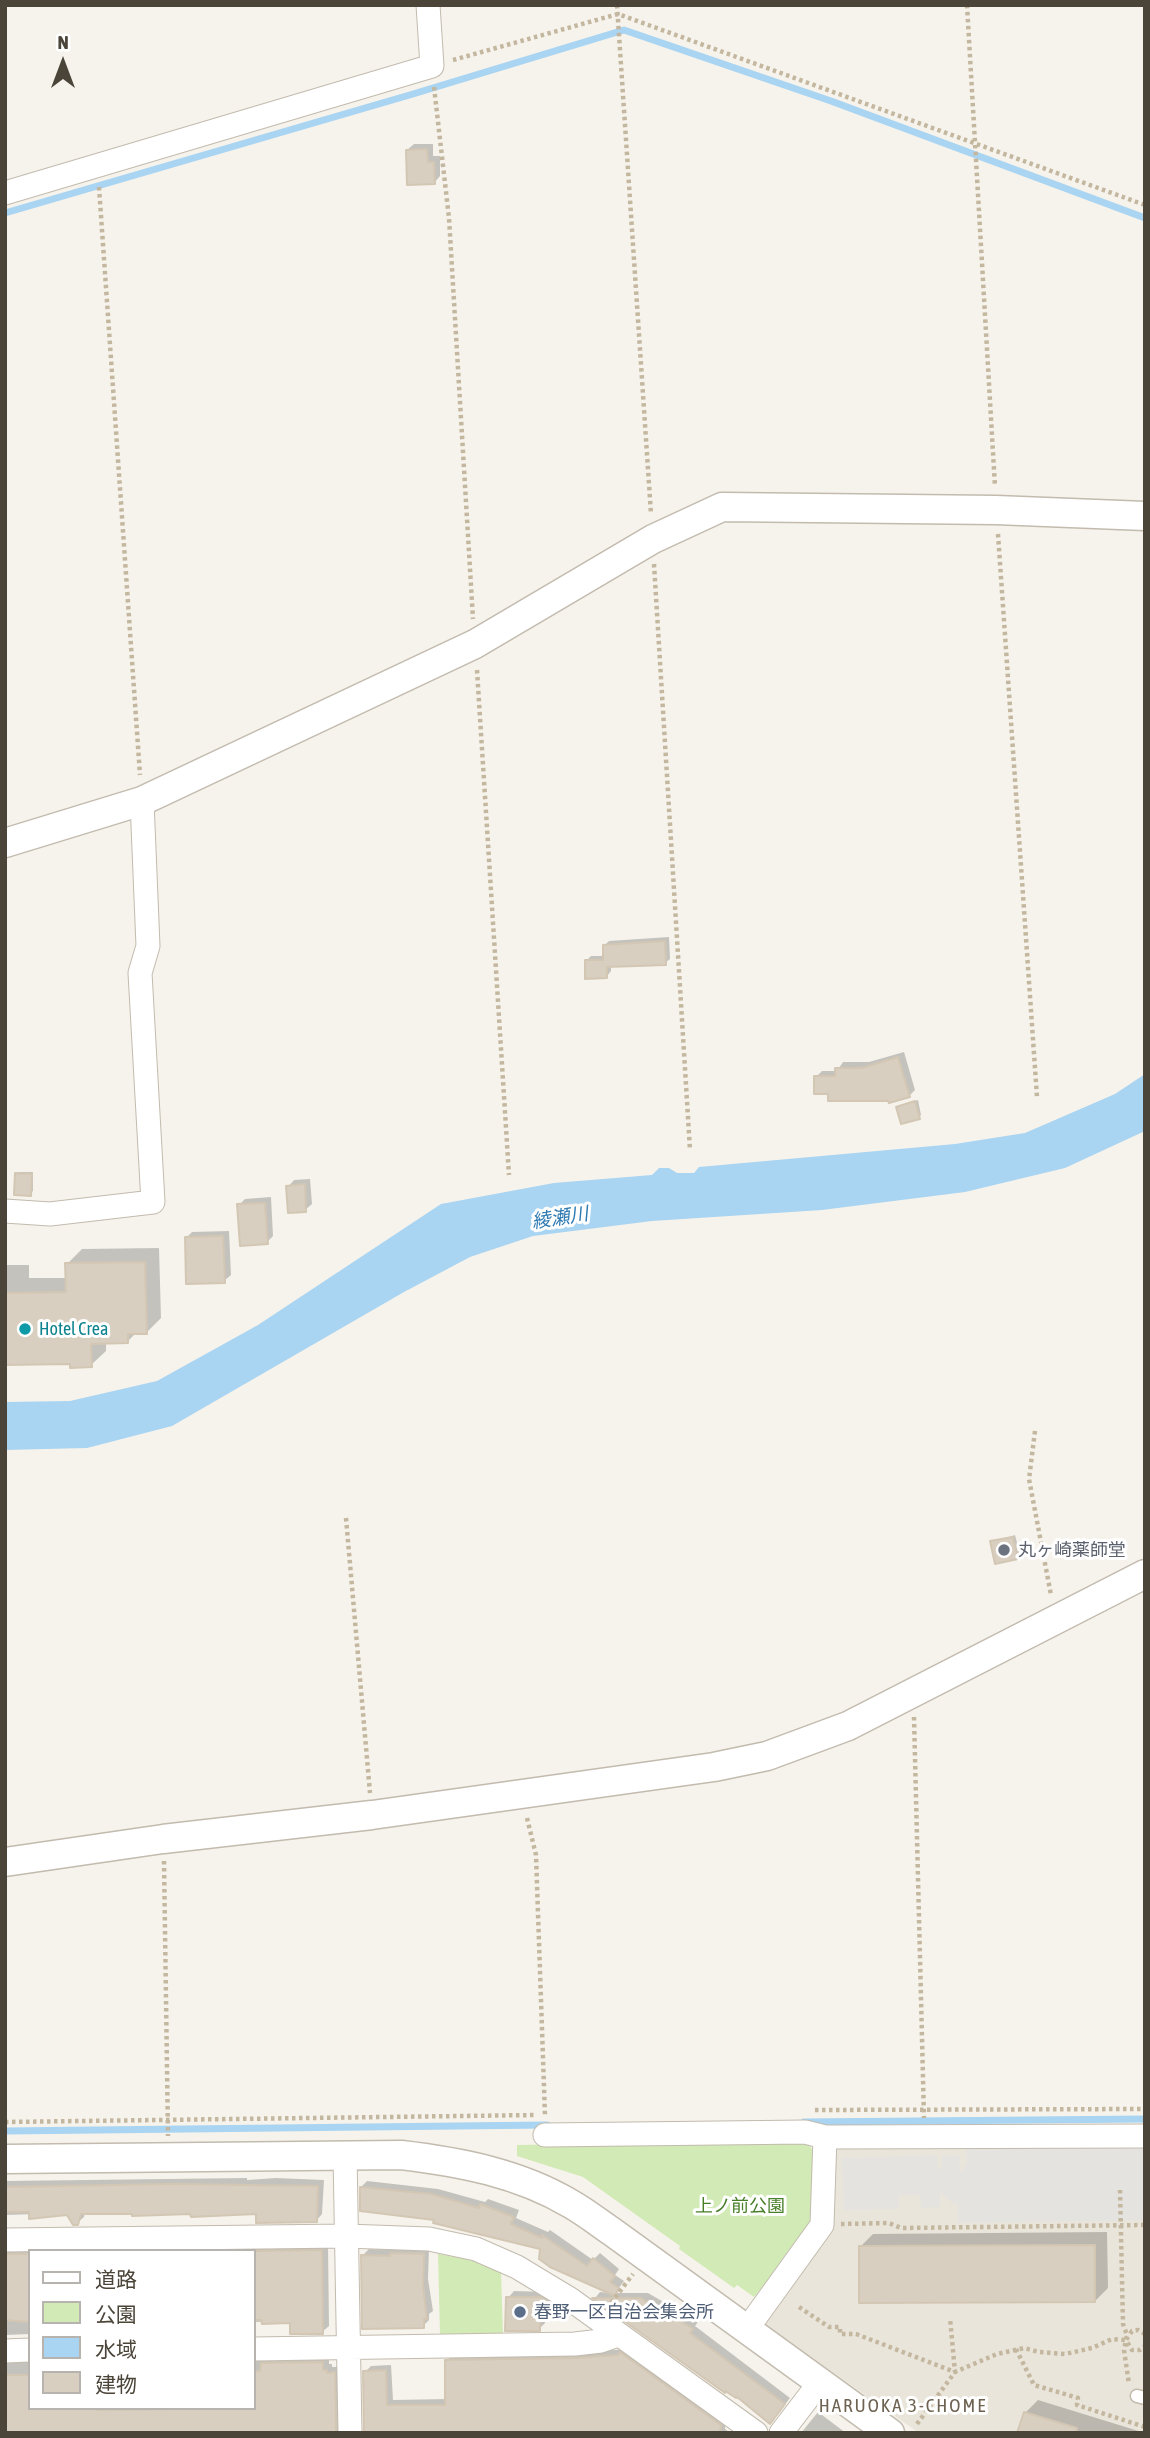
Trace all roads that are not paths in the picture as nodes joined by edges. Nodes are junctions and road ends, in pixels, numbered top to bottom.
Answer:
1 (428, 5) edge
2 (5, 193) edge
3 (1145, 516) edge
4 (142, 801) junction
5 (5, 843) edge
6 (5, 1211) edge
7 (1145, 1574) edge
8 (5, 1862) edge
9 (545, 2136) road end
10 (1145, 2136) edge
11 (825, 2137) junction
12 (345, 2154) junction
13 (5, 2159) edge
14 (346, 2236) junction
15 (5, 2240) edge
16 (747, 2329) junction
17 (618, 2335) junction
18 (256, 2349) edge
19 (348, 2349) junction
20 (28, 2350) edge
21 (5, 2351) edge
22 (820, 2382) junction
23 (350, 2433) edge
24 (756, 2433) edge
25 (781, 2433) edge
26 (890, 2433) edge

1 - 2 street
3 - 4 street
4 - 5 street
4 - 6 street
7 - 8 street
9 - 11 street
10 - 11 street
11 - 16 street
12 - 13 street
12 - 14 street
12 - 16 street
14 - 15 street
14 - 17 street
14 - 19 street
16 - 22 street
17 - 19 street
17 - 24 street
18 - 19 street
19 - 23 street
20 - 21 street
22 - 25 street
22 - 26 street

